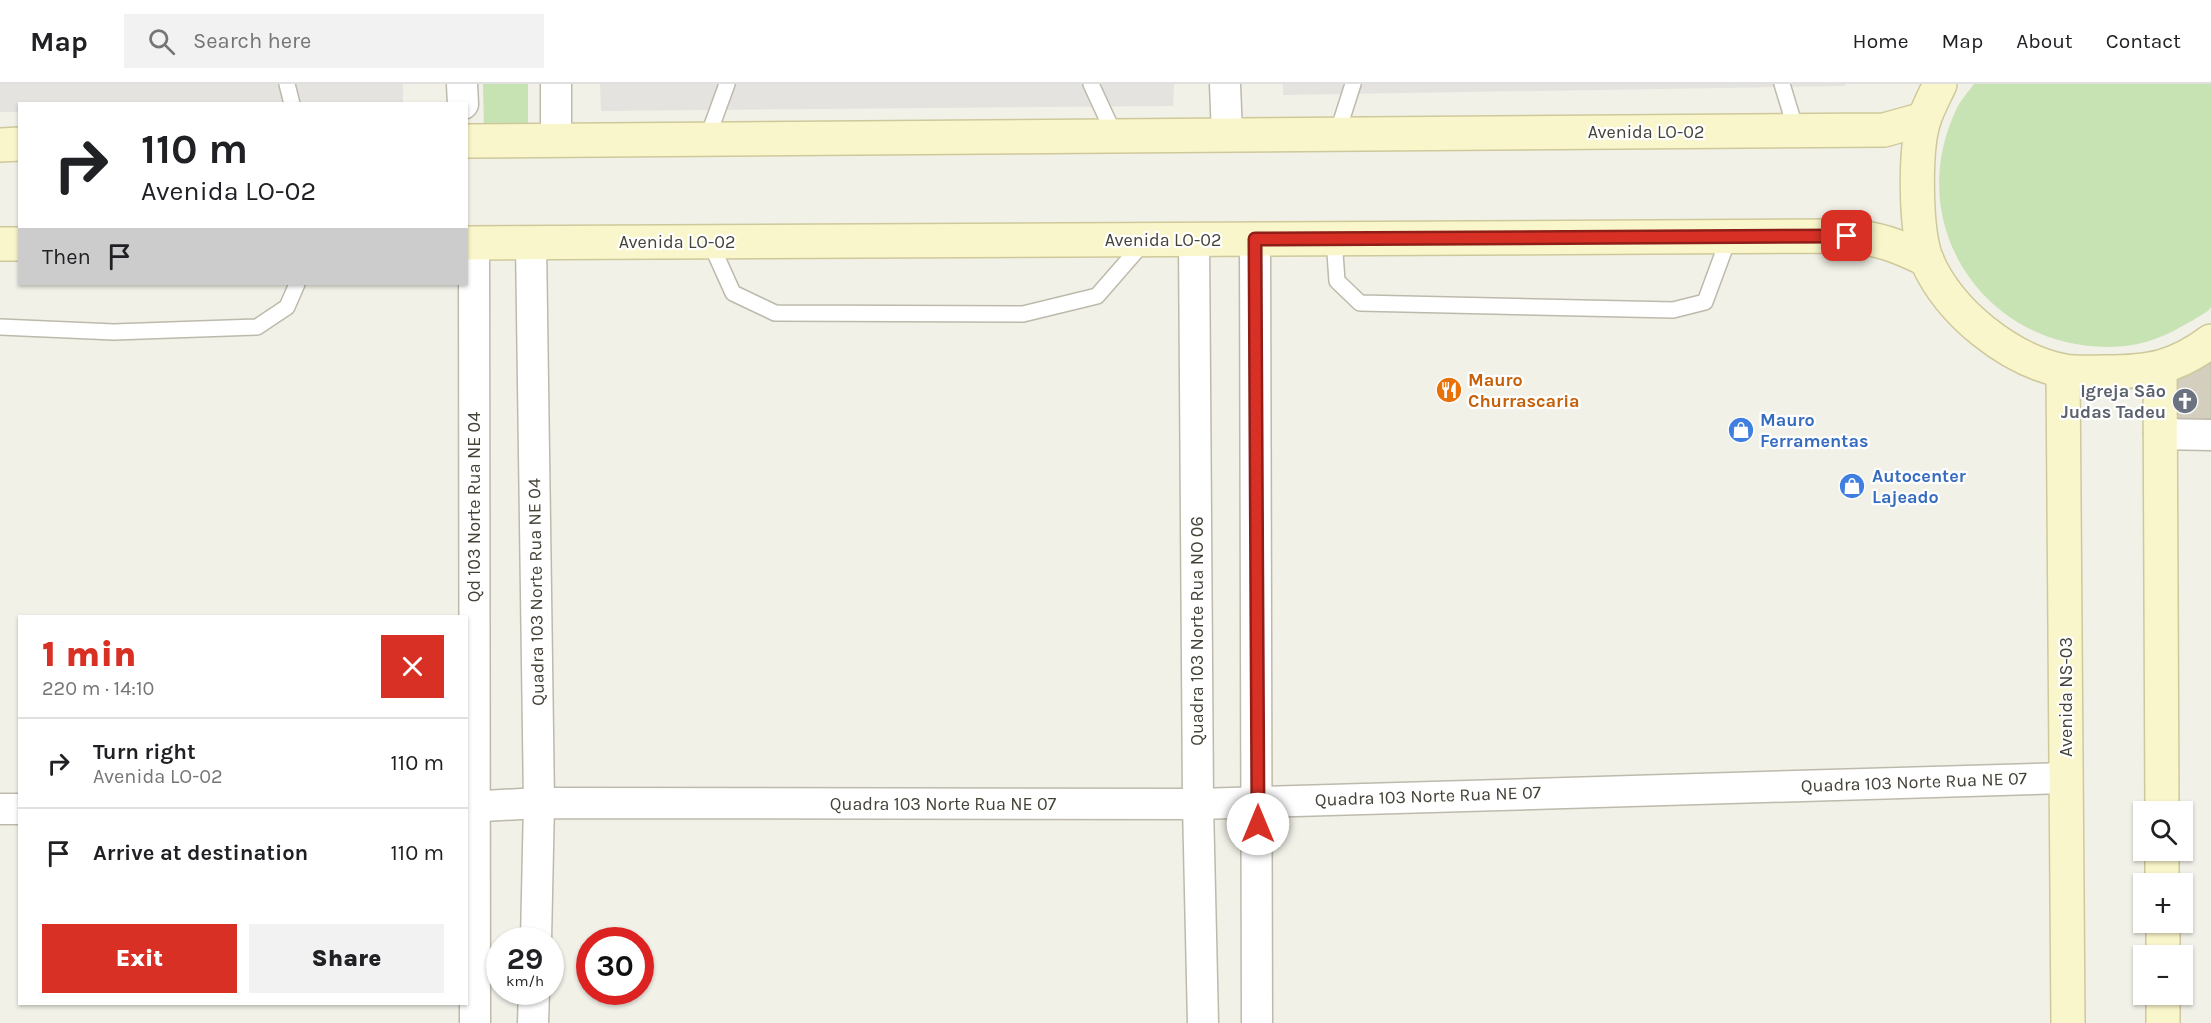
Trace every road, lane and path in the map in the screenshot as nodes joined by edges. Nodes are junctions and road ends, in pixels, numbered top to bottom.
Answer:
1 (287, 84) edge
2 (462, 84) edge
3 (556, 84) edge
4 (727, 84) edge
5 (1091, 84) edge
6 (1225, 84) edge
7 (1353, 84) edge
8 (1782, 84) edge
9 (1940, 84) edge
10 (292, 102) edge
11 (463, 102) edge
12 (1924, 119) junction
13 (1796, 130) junction
14 (1337, 134) junction
15 (1227, 135) junction
16 (1115, 136) junction
17 (707, 139) junction
18 (556, 140) junction
19 (468, 141) edge
20 (18, 144) edge
21 (0, 145) edge
22 (1729, 237) junction
23 (1255, 239) junction
24 (1334, 239) junction
25 (1146, 240) junction
26 (1194, 240) junction
27 (710, 242) junction
28 (470, 243) edge
29 (531, 243) junction
30 (0, 244) edge
31 (18, 244) edge
32 (1927, 260) junction
33 (297, 285) edge
34 (0, 327) edge
35 (2211, 341) edge
36 (2160, 368) junction
37 (2063, 371) junction
38 (2159, 434) junction
39 (2211, 435) edge
40 (2066, 778) junction
41 (2162, 801) edge
42 (1258, 802) junction
43 (539, 803) junction
44 (1198, 804) junction
45 (471, 807) edge
46 (0, 809) edge
47 (18, 809) edge
48 (536, 927) edge
49 (534, 1005) edge
50 (2163, 1005) edge
51 (475, 1023) edge
52 (533, 1023) edge
53 (1203, 1023) edge
54 (1257, 1023) edge
55 (2068, 1023) edge
56 (2163, 1023) edge

1 - 10 lane
2 - 11 street
3 - 18 street
4 - 17 lane
5 - 16 lane
6 - 15 street
7 - 14 lane
8 - 13 lane
9 - 12 street
12 - 13 street, Avenida LO-02
12 - 32 street
13 - 14 street, Avenida LO-02
14 - 15 street, Avenida LO-02
15 - 16 street, Avenida LO-02
16 - 17 street, Avenida LO-02
17 - 18 street, Avenida LO-02
18 - 19 street, Avenida LO-02
20 - 21 street
22 - 24 street, Avenida LO-02
22 - 24 lane
22 - 32 street, Avenida LO-02
23 - 24 street, Avenida LO-02
23 - 26 street, Avenida LO-02
23 - 42 street
25 - 26 street, Avenida LO-02
25 - 27 street, Avenida LO-02
25 - 27 lane
26 - 44 street, Quadra 103 Norte Rua NO 06
27 - 29 street, Avenida LO-02
28 - 29 street, Avenida LO-02
28 - 45 street, Qd 103 Norte Rua NE 04
29 - 43 street, Quadra 103 Norte Rua NE 04
30 - 31 street
32 - 37 street
33 - 34 lane
35 - 36 street
36 - 37 street
36 - 38 street
37 - 40 street, Avenida NS-03
38 - 39 street
38 - 41 street
40 - 42 street, Quadra 103 Norte Rua NE 07
40 - 55 street, Avenida NS-03
42 - 44 street, Quadra 103 Norte Rua NE 07
42 - 54 street
43 - 44 street, Quadra 103 Norte Rua NE 07
43 - 45 street, Quadra 103 Norte Rua NE 07
43 - 48 street, Quadra 103 Norte Rua NE 04
44 - 53 street, Quadra 103 Norte Rua NO 06
45 - 51 street, Qd 103 Norte Rua NE 04
46 - 47 street
49 - 52 street
50 - 56 street

